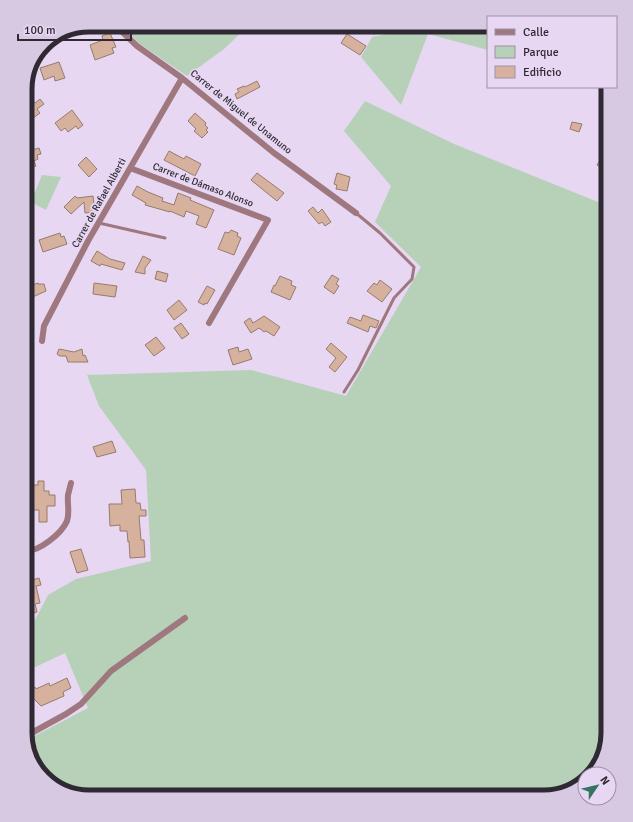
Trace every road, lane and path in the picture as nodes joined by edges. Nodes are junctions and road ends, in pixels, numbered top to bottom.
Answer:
1 (122, 32) edge
2 (182, 78) junction
3 (130, 168) junction
4 (356, 213) joint
5 (99, 223) junction
6 (165, 238) dead end
7 (209, 324) dead end
8 (42, 341) dead end
9 (344, 392) dead end
10 (71, 483) dead end
11 (32, 550) edge
12 (185, 618) dead end
13 (32, 733) edge

1 - 2 street, Carrer de Miguel de Unamuno
2 - 3 street, Carrer de Rafael Alberti
2 - 4 street, Carrer de Miguel de Unamuno
3 - 5 street, Carrer de Rafael Alberti
3 - 7 street, Carrer de Dámaso Alonso
4 - 9 lane
5 - 6 lane
5 - 8 street, Carrer de Rafael Alberti
10 - 11 street
12 - 13 street

